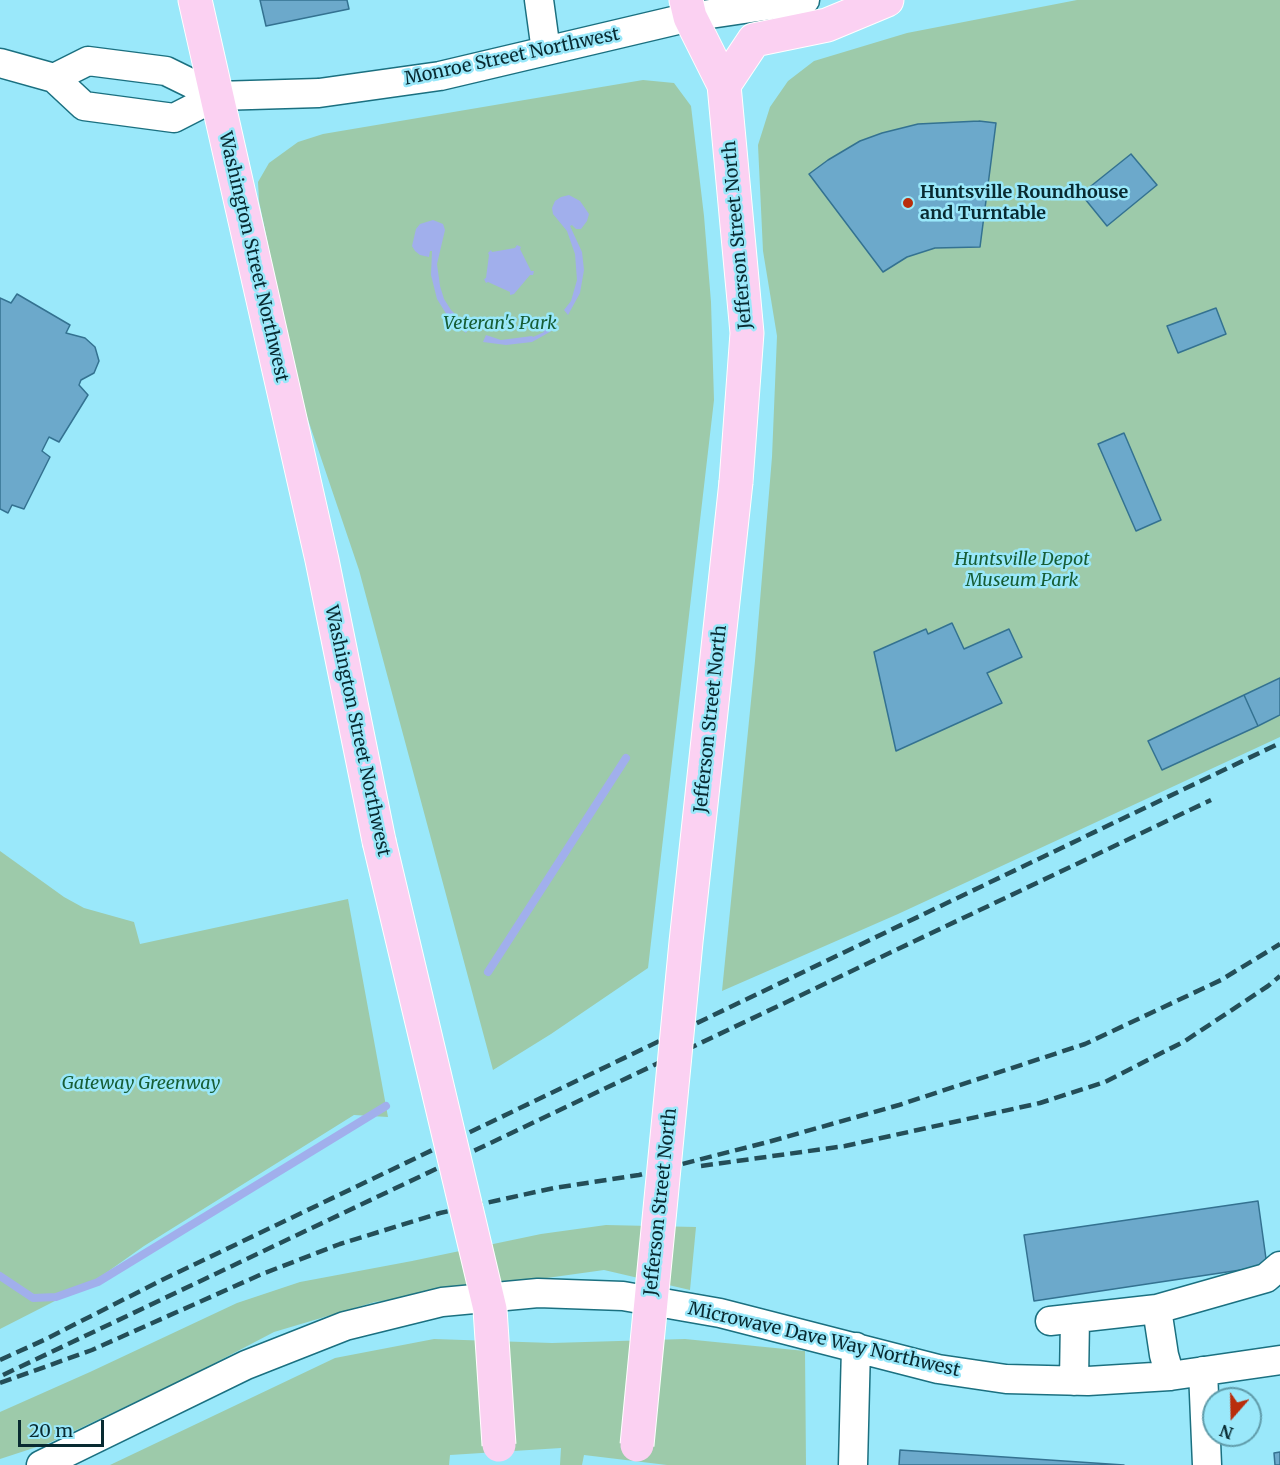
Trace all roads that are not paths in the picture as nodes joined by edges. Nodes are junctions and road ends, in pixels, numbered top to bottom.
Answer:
1 (195, 0) edge
2 (538, 0) edge
3 (805, 0) edge
4 (887, 0) edge
5 (688, 8) edge
6 (546, 51) junction
7 (1, 64) edge
8 (54, 78) junction
9 (724, 86) junction
10 (217, 96) junction
11 (1280, 1266) edge
12 (1157, 1309) junction
13 (856, 1347) junction
14 (1280, 1360) edge
15 (1203, 1371) junction
16 (1170, 1376) junction
17 (1074, 1381) junction
18 (498, 1455) edge
19 (636, 1455) edge
20 (41, 1465) edge
21 (853, 1465) edge
22 (1207, 1465) edge

1 - 10 main road, Washington Street Northwest
2 - 6 street
3 - 5 street, Monroe Street Northwest
4 - 9 main road
5 - 6 street, Monroe Street Northwest
5 - 9 main road, Jefferson Street North
6 - 10 street, Monroe Street Northwest
7 - 8 street, Monroe Street Northwest
8 - 10 street, Monroe Street Northwest
8 - 10 street, Monroe Street Northwest
9 - 19 main road, Jefferson Street North, bridge
10 - 18 main road, Washington Street Northwest, bridge
11 - 12 street
12 - 16 street
12 - 17 street
13 - 17 street, Microwave Dave Way Northwest
13 - 20 street, Microwave Dave Way Northwest
13 - 21 street
14 - 15 street, Microwave Dave Way Northwest
15 - 16 street, Microwave Dave Way Northwest
15 - 22 street
16 - 17 street, Microwave Dave Way Northwest

